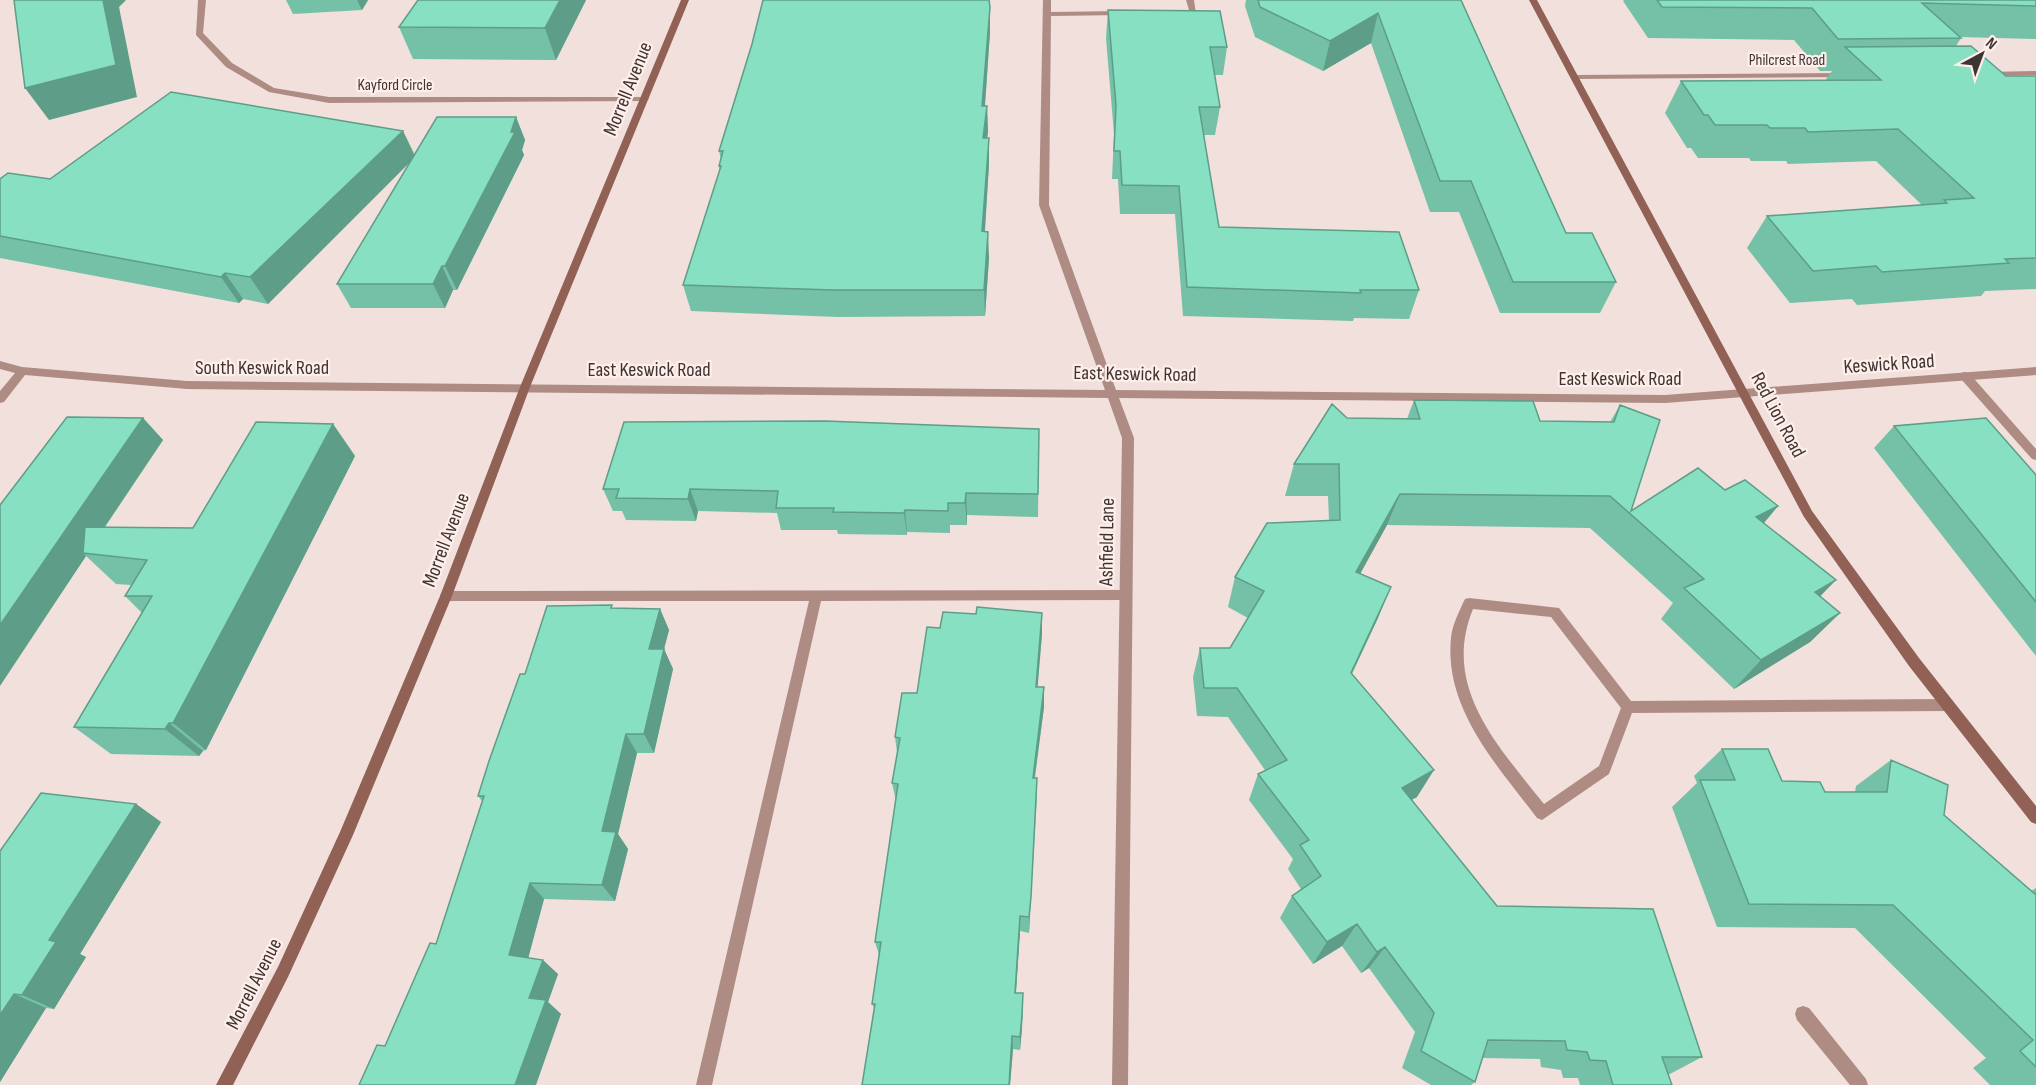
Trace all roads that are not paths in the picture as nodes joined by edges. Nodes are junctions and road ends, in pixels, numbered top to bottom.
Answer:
1 (202, 0) edge
2 (685, 0) edge
3 (1047, 0) edge
4 (1190, 0) edge
5 (1533, 0) edge
6 (1171, 12) edge
7 (1126, 13) edge
8 (1048, 14) junction
9 (2036, 73) edge
10 (1977, 74) edge
11 (1858, 75) edge
12 (1574, 77) junction
13 (645, 99) junction
14 (0, 365) edge
15 (22, 371) junction
16 (2036, 371) edge
17 (1965, 376) junction
18 (525, 387) junction
19 (1114, 392) junction
20 (1744, 393) junction
21 (0, 399) edge
22 (2036, 456) edge
23 (1126, 595) junction
24 (446, 596) junction
25 (816, 596) junction
26 (1948, 705) junction
27 (1628, 706) junction
28 (2036, 817) edge
29 (1803, 1014) dead end
30 (224, 1085) edge
31 (704, 1085) edge
32 (1120, 1085) edge
33 (1860, 1085) edge

1 - 13 street, Kayford Circle
2 - 13 street, Morrell Avenue
3 - 8 street, Ashfield Lane
4 - 6 street
5 - 12 street, Red Lion Road
7 - 8 street
8 - 19 street, Ashfield Lane
9 - 10 street
11 - 12 street, Philcrest Road
12 - 20 street, Red Lion Road
13 - 18 street, Morrell Avenue
14 - 15 street, South Keswick Road
15 - 18 street, South Keswick Road
15 - 21 street
16 - 17 street, Keswick Road
17 - 20 street, Keswick Road
17 - 22 street
18 - 19 street, East Keswick Road
18 - 24 street, Morrell Avenue
19 - 20 street, East Keswick Road
19 - 23 street, Ashfield Lane
20 - 26 street, Red Lion Road
23 - 25 street
23 - 32 street, Ashfield Lane
24 - 25 street
24 - 30 street, Morrell Avenue
25 - 31 street
26 - 27 street
26 - 28 street, Red Lion Road
27 - 27 street
29 - 33 street

